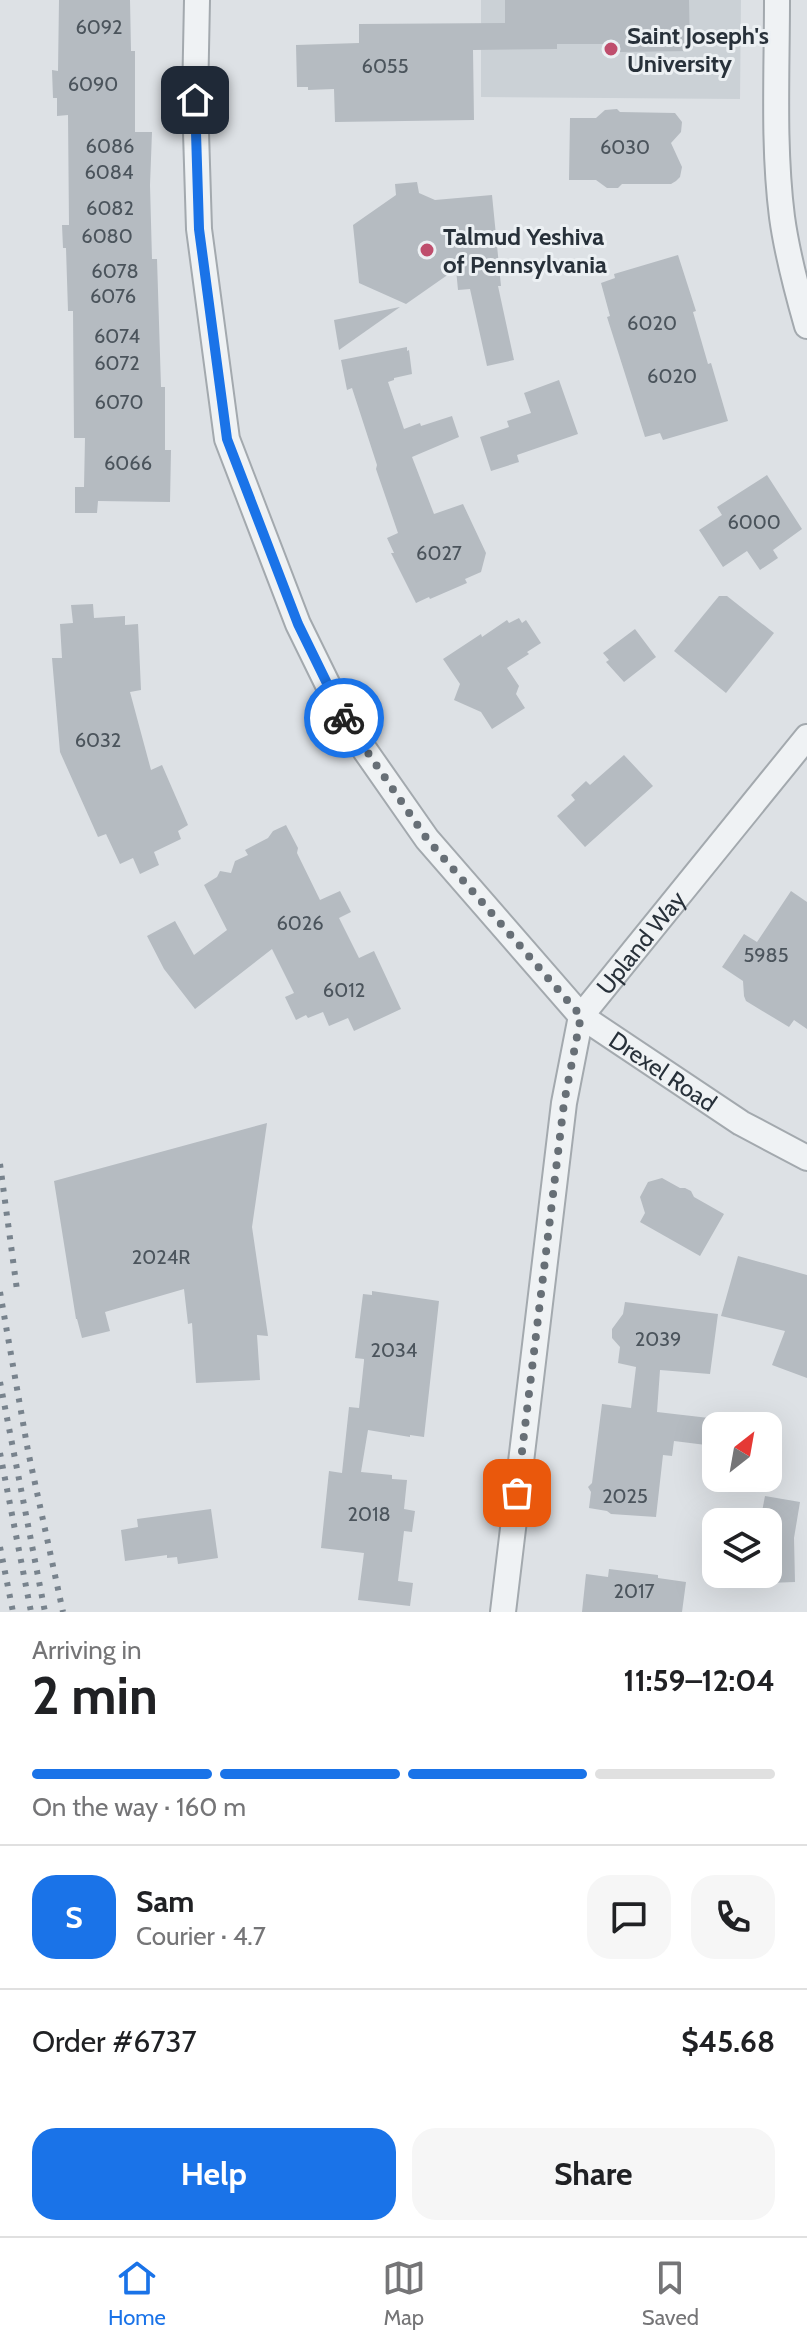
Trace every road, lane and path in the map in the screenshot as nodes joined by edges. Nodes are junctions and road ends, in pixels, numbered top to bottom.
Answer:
1 (197, 0) edge
2 (777, 0) edge
3 (807, 326) edge
4 (807, 737) edge
5 (581, 1016) junction
6 (807, 1158) edge
7 (503, 1612) edge

1 - 5 street, Drexel Road
2 - 3 street
4 - 5 street, Upland Way
5 - 6 street, Drexel Road
5 - 7 street, Upland Way

